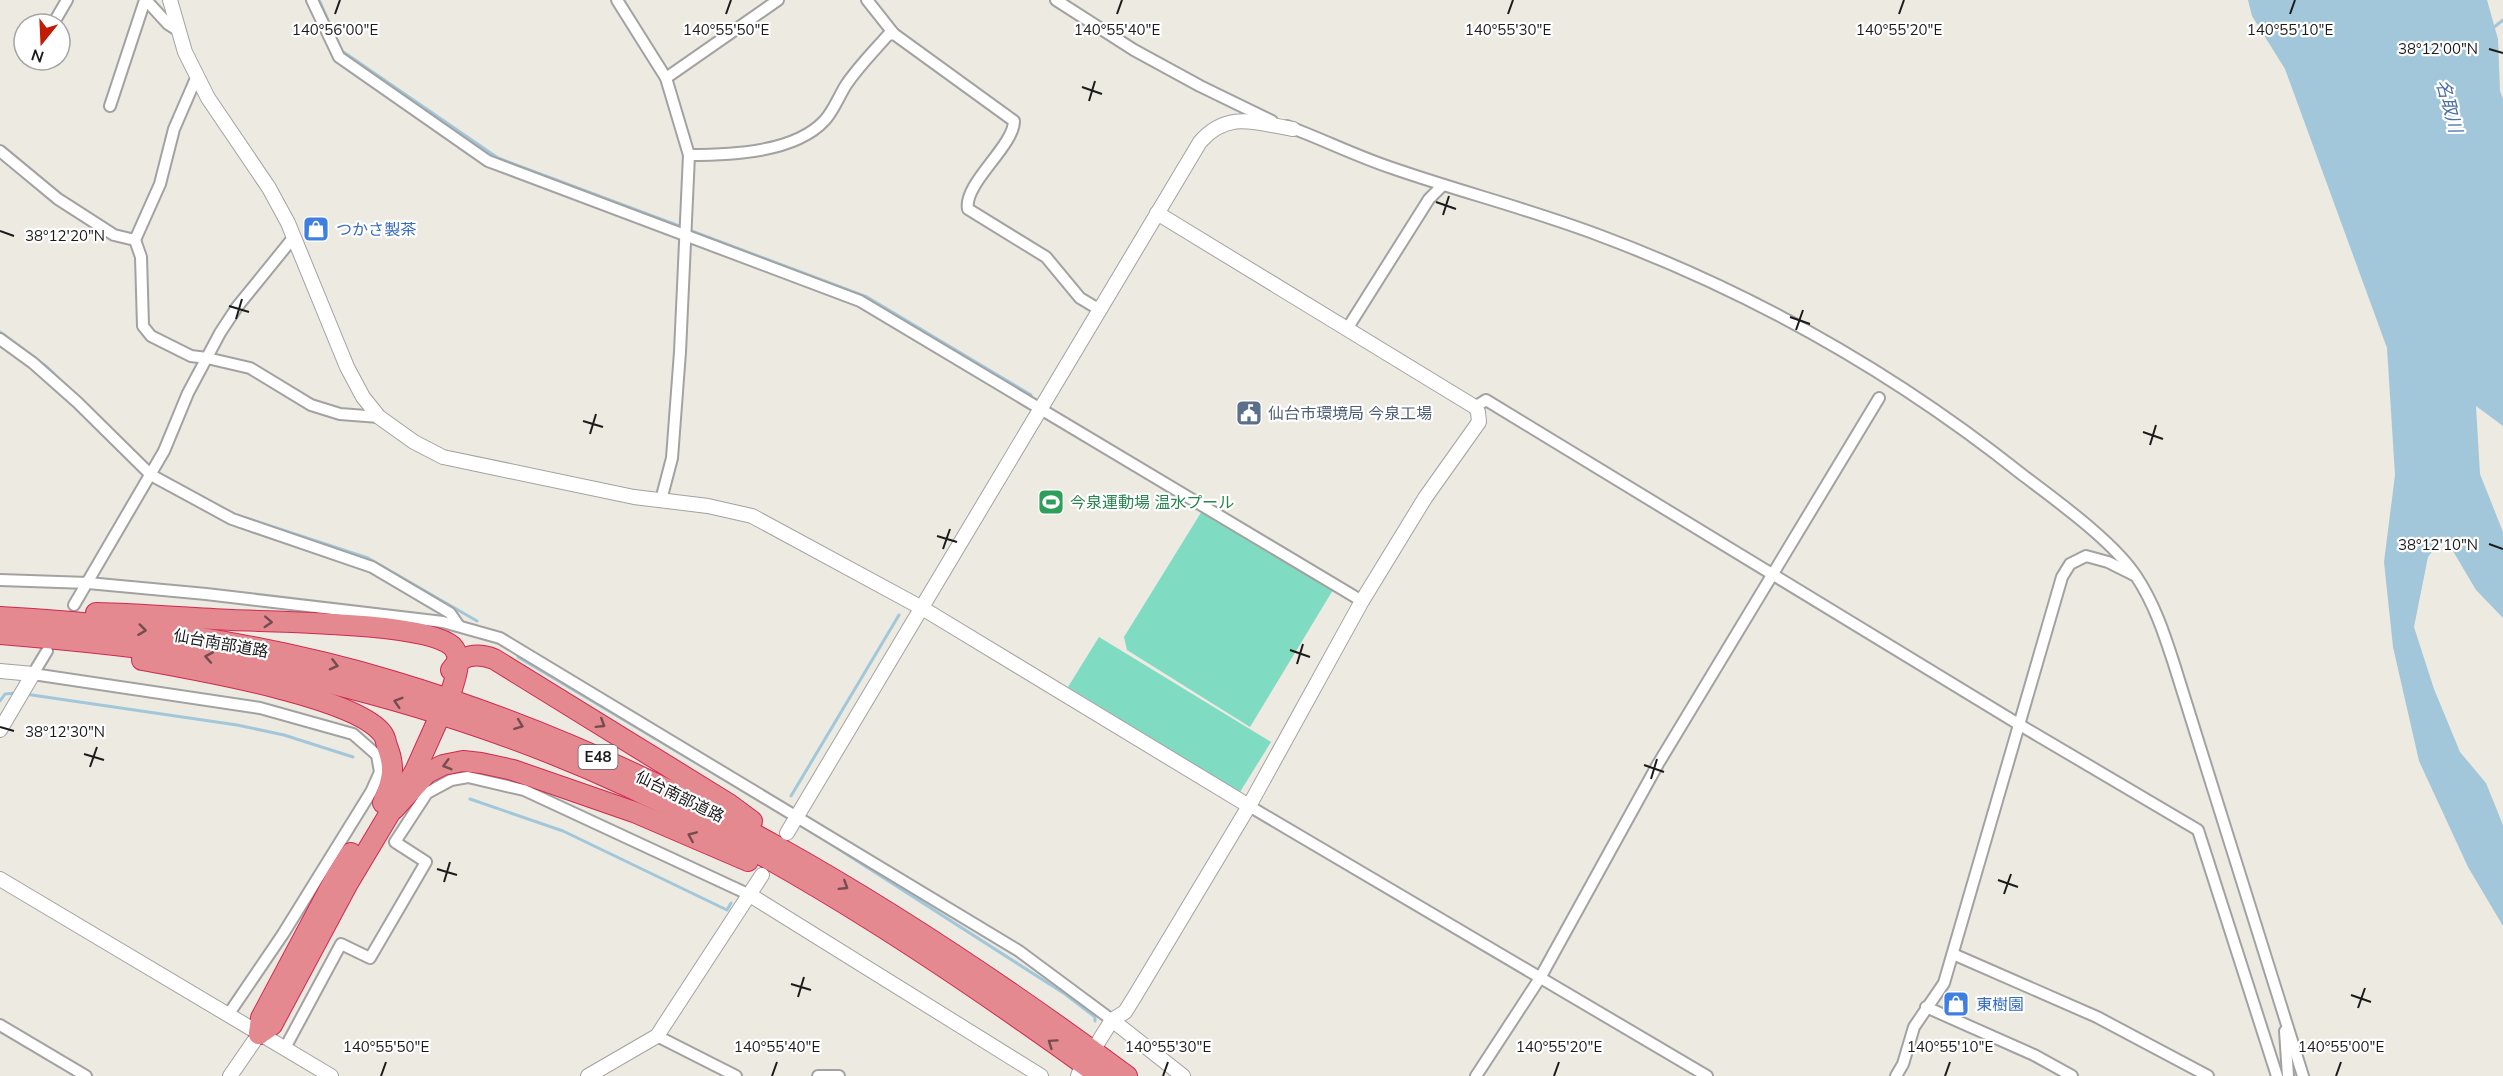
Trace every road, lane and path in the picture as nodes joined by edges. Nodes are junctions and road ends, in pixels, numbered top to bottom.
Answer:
1 (145, 0) edge
2 (170, 0) edge
3 (312, 0) edge
4 (617, 0) edge
5 (778, 0) edge
6 (867, 0) edge
7 (1056, 0) edge
8 (179, 31) junction
9 (894, 34) junction
10 (197, 76) junction
11 (666, 78) junction
12 (110, 106) dead end
13 (1293, 129) junction
14 (0, 151) edge
15 (689, 155) junction
16 (1443, 185) junction
17 (1157, 213) junction
18 (686, 230) junction
19 (293, 238) junction
20 (135, 240) junction
21 (1097, 308) junction
22 (1347, 329) junction
23 (0, 339) edge
24 (207, 358) junction
25 (1879, 398) dead end
26 (1475, 407) junction
27 (1040, 410) junction
28 (380, 417) junction
29 (151, 475) junction
30 (661, 500) junction
31 (1773, 574) junction
32 (2136, 575) junction
33 (0, 580) edge
34 (88, 583) junction
35 (1362, 601) junction
36 (74, 605) dead end
37 (922, 608) junction
38 (0, 610) edge
39 (0, 617) edge
40 (459, 626) junction
41 (0, 634) edge
42 (32, 637) junction
43 (47, 651) dead end
44 (458, 662) junction
45 (0, 671) edge
46 (33, 674) junction
47 (447, 688) dead end
48 (432, 720) dead end
49 (2020, 725) junction
50 (0, 730) edge
51 (389, 806) junction
52 (1249, 806) junction
53 (797, 815) junction
54 (787, 833) dead end
55 (807, 863) junction
56 (762, 875) dead end
57 (0, 879) edge
58 (750, 895) junction
59 (913, 947) junction
60 (1953, 954) junction
61 (1540, 978) junction
62 (1926, 1007) junction
63 (228, 1015) junction
64 (1112, 1020) junction
65 (2286, 1021) junction
66 (0, 1025) edge
67 (259, 1034) junction
68 (657, 1036) junction
69 (1097, 1044) dead end
70 (285, 1048) junction
71 (86, 1076) edge
72 (230, 1076) edge
73 (331, 1076) edge
74 (588, 1076) edge
75 (736, 1076) edge
76 (818, 1076) edge
77 (839, 1076) edge
78 (1041, 1076) edge
79 (1100, 1076) edge
80 (1127, 1076) edge
81 (1183, 1076) edge
82 (1476, 1076) edge
83 (1707, 1076) edge
84 (1896, 1076) edge
85 (2072, 1076) edge
86 (2208, 1076) edge
87 (2277, 1076) edge
88 (2288, 1076) edge
89 (2303, 1076) edge

1 - 8 street
1 - 12 street
2 - 8 street
3 - 18 street
4 - 11 street
5 - 11 street
6 - 9 street
7 - 13 street
8 - 10 street
9 - 15 street
9 - 21 street
10 - 19 street
10 - 20 street
11 - 15 street
13 - 16 street
13 - 17 street
14 - 20 street
15 - 18 street
16 - 22 street
16 - 32 street
17 - 21 street
17 - 22 street
18 - 27 street
18 - 30 street
19 - 24 street
19 - 28 street
20 - 24 street
21 - 27 street
22 - 26 street
23 - 29 street
24 - 28 street
24 - 29 street
25 - 31 street
26 - 31 street
26 - 35 street
27 - 35 street
27 - 37 street
28 - 30 street
29 - 34 street
29 - 40 street
30 - 37 street
31 - 49 street
31 - 61 street
32 - 49 street
32 - 65 street
33 - 34 street
34 - 36 street
34 - 40 street
35 - 52 street
37 - 52 street
37 - 53 street
38 -> 44 highway
39 -> 55 highway, 仙台南部道路 / E48
40 - 53 street
41 - 42 highway, 仙台南部道路 / E48
42 - 51 highway
59 -> 42 highway, 仙台南部道路 / E48
43 - 46 street
44 - 47 highway
44 -> 55 highway
45 - 46 street
46 - 50 street
46 - 63 street
48 - 51 highway
49 - 60 street
49 - 87 street
59 -> 51 highway
51 - 67 highway
52 - 61 street
52 - 64 street
53 - 54 street
53 - 64 street
55 -> 80 highway, 仙台南部道路 / E48
56 - 58 street
57 - 63 street
58 - 68 street
58 - 70 street
58 - 78 street
79 -> 59 highway, 仙台南部道路 / E48
60 - 62 street
60 - 86 street
61 - 82 street
61 - 83 street
62 - 84 street
62 - 85 street
63 - 67 street
64 - 69 street
64 - 81 street
65 - 88 street
65 - 89 street
66 - 71 street
67 - 70 street
67 - 72 street
68 - 74 street
68 - 75 street
70 - 73 street
76 - 77 street

